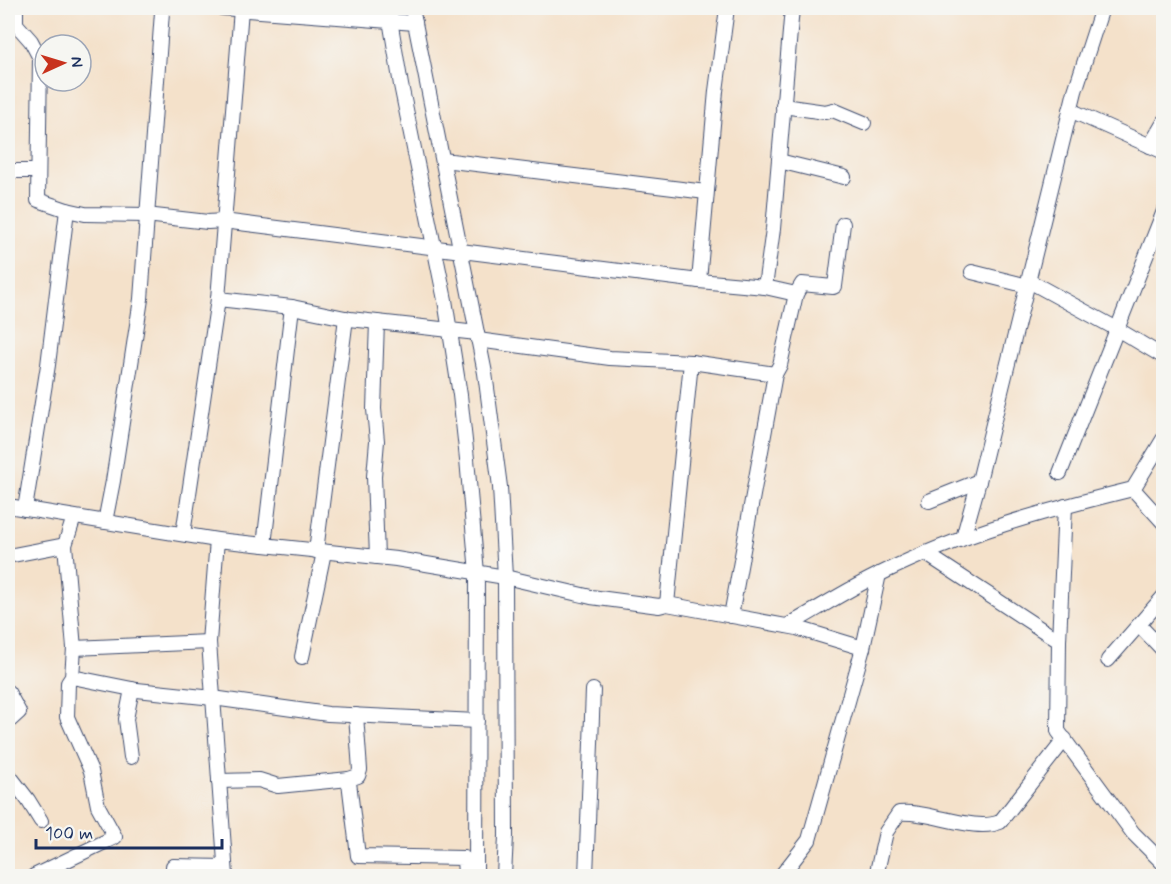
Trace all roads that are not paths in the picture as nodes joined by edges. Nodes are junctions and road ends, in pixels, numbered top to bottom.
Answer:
1 (16, 8) edge
2 (164, 8) edge
3 (222, 8) edge
4 (412, 8) edge
5 (727, 8) edge
6 (792, 8) edge
7 (1102, 8) edge
8 (241, 9) edge
9 (390, 14) edge
10 (415, 23) junction
11 (12, 24) edge
12 (428, 84) junction
13 (401, 85) junction
14 (783, 106) junction
15 (1070, 110) junction
16 (1164, 122) edge
17 (864, 123) dead end
18 (1150, 146) junction
19 (1164, 152) edge
20 (443, 160) junction
21 (779, 161) junction
22 (8, 171) edge
23 (38, 171) junction
24 (844, 177) dead end
25 (706, 192) junction
26 (67, 210) junction
27 (146, 215) junction
28 (1163, 216) edge
29 (223, 221) junction
30 (843, 224) dead end
31 (434, 248) junction
32 (462, 252) junction
33 (972, 272) dead end
34 (699, 281) junction
35 (1028, 283) junction
36 (765, 287) junction
37 (796, 294) junction
38 (218, 299) junction
39 (292, 307) junction
40 (346, 318) junction
41 (377, 322) junction
42 (1117, 328) junction
43 (449, 329) junction
44 (477, 336) junction
45 (1164, 357) edge
46 (691, 362) junction
47 (775, 374) junction
48 (1164, 438) edge
49 (1060, 473) dead end
50 (980, 481) junction
51 (1133, 489) junction
52 (929, 501) dead end
53 (8, 506) edge
54 (1065, 506) junction
55 (25, 509) junction
56 (74, 517) junction
57 (105, 522) junction
58 (1164, 523) edge
59 (183, 534) junction
60 (963, 538) junction
61 (217, 540) junction
62 (65, 545) junction
63 (264, 545) junction
64 (320, 551) junction
65 (925, 553) junction
66 (8, 556) edge
67 (377, 557) junction
68 (477, 573) junction
69 (879, 574) junction
70 (505, 577) junction
71 (1164, 596) edge
72 (667, 604) junction
73 (731, 616) junction
74 (1139, 625) junction
75 (788, 626) junction
76 (1059, 641) junction
77 (209, 642) junction
78 (74, 648) junction
79 (863, 648) junction
80 (1164, 651) edge
81 (302, 657) dead end
82 (1108, 660) dead end
83 (72, 677) junction
84 (132, 689) junction
85 (593, 690) dead end
86 (8, 692) edge
87 (213, 698) junction
88 (356, 715) junction
89 (477, 721) junction
90 (8, 722) edge
91 (1065, 739) junction
92 (131, 757) dead end
93 (8, 774) edge
94 (349, 779) junction
95 (219, 781) junction
96 (41, 821) dead end
97 (1163, 863) edge
98 (225, 872) edge
99 (34, 876) edge
100 (173, 876) edge
101 (465, 876) edge
102 (476, 876) edge
103 (504, 876) edge
104 (586, 876) edge
105 (781, 876) edge
106 (876, 876) edge

1 - 11 street
2 - 27 street
3 - 8 street
4 - 10 street
5 - 25 street
6 - 14 street
7 - 15 street
8 - 9 street
8 - 29 street
9 - 10 street
9 - 13 street
10 - 12 street
11 - 23 street
12 - 13 street
12 - 20 street
13 - 31 street
14 - 17 street
14 - 21 street
15 - 18 street
15 - 35 street
16 - 18 street
18 - 19 street
20 - 25 street
20 - 32 street
21 - 24 street
21 - 36 street
22 - 23 street
23 - 26 street
25 - 34 street
26 - 27 street
26 - 55 street
27 - 29 street
27 - 57 street
28 - 42 street
29 - 31 street
29 - 38 street
30 - 37 street
31 - 32 street
31 - 43 street
32 - 34 street
32 - 44 street
33 - 35 street
34 - 36 street
35 - 42 street
35 - 50 street
36 - 37 street
37 - 47 street
38 - 39 street
38 - 59 street
39 - 40 street
39 - 63 street
40 - 41 street
40 - 64 street
41 - 43 street
41 - 67 street
42 - 45 street
42 - 49 street
43 - 44 street
43 - 68 street
44 - 46 street
44 - 70 street
46 - 47 street
46 - 72 street
47 - 73 street
48 - 51 street
50 - 52 street
50 - 60 street
51 - 54 street
51 - 58 street
53 - 55 street
54 - 60 street
54 - 76 street
55 - 56 street
56 - 57 street
56 - 62 street
57 - 59 street
59 - 61 street
60 - 65 street
61 - 63 street
61 - 77 street
62 - 66 street
62 - 78 street
63 - 64 street
64 - 67 street
64 - 81 street
65 - 69 street
65 - 76 street
67 - 68 street
68 - 70 street
68 - 89 street
69 - 75 street
69 - 79 street
70 - 72 street
70 - 103 street
71 - 74 street
72 - 73 street
73 - 75 street
74 - 80 street
74 - 82 street
75 - 79 street
76 - 91 street
77 - 78 street
77 - 87 street
78 - 83 street
79 - 105 street
83 - 84 street
83 - 99 street
84 - 87 street
84 - 92 street
85 - 104 street
86 - 90 street
87 - 88 street
87 - 95 street
88 - 89 street
88 - 94 street
89 - 102 street
91 - 97 street
91 - 106 street
93 - 96 street
94 - 95 street
94 - 101 street
95 - 98 street
98 - 100 street

